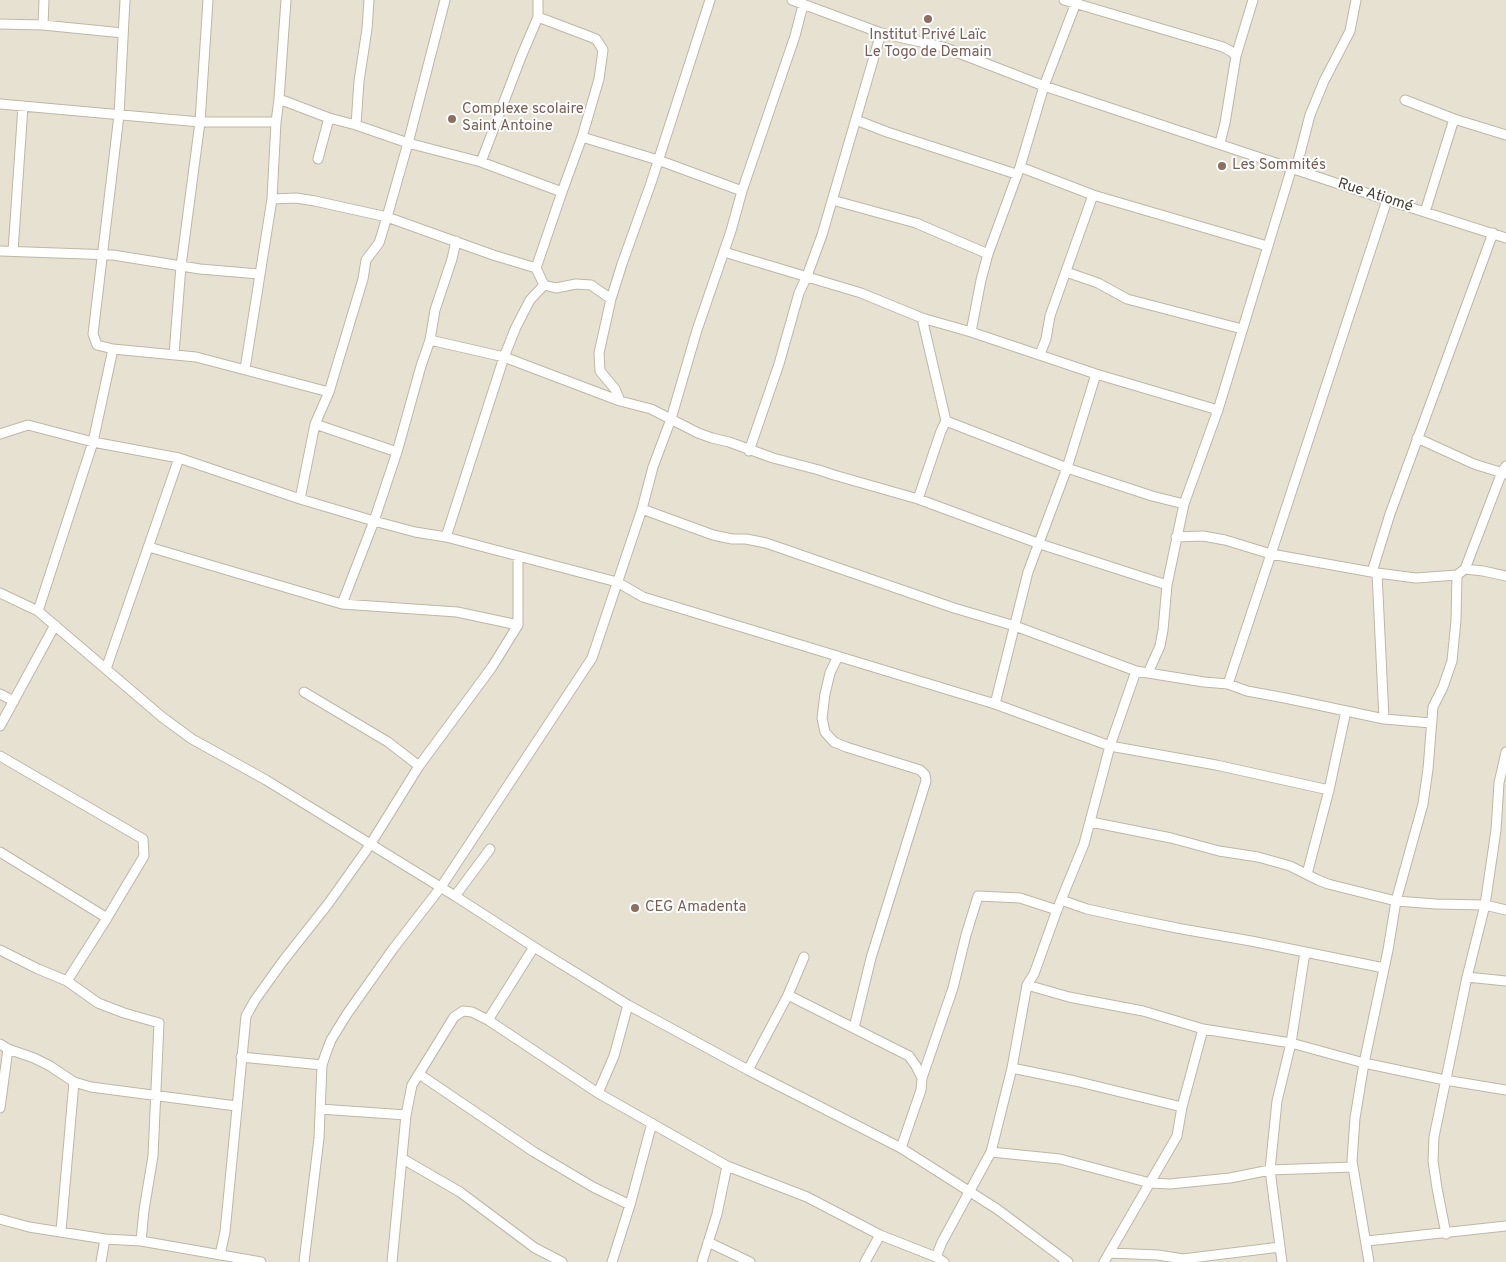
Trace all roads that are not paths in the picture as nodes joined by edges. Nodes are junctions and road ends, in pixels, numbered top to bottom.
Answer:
1 (44, 0) edge
2 (125, 0) edge
3 (208, 0) edge
4 (286, 0) edge
5 (369, 0) edge
6 (445, 0) edge
7 (538, 0) edge
8 (710, 0) edge
9 (792, 0) edge
10 (1064, 0) edge
11 (1253, 0) edge
12 (1356, 0) edge
13 (1077, 2) edge
14 (803, 5) junction
15 (538, 17) junction
16 (0, 24) edge
17 (43, 25) junction
18 (123, 33) junction
19 (881, 33) junction
20 (1236, 56) junction
21 (1044, 86) junction
22 (279, 99) junction
23 (1405, 100) dead end
24 (0, 104) edge
25 (23, 106) junction
26 (119, 115) junction
27 (329, 118) junction
28 (1454, 119) junction
29 (856, 120) junction
30 (200, 122) junction
31 (276, 122) junction
32 (356, 125) junction
33 (1506, 134) edge
34 (582, 137) junction
35 (408, 143) junction
36 (1220, 143) junction
37 (318, 159) dead end
38 (658, 160) junction
39 (480, 162) junction
40 (1294, 168) junction
41 (1018, 170) junction
42 (742, 191) junction
43 (562, 192) junction
44 (1093, 195) junction
45 (272, 198) junction
46 (832, 200) junction
47 (1387, 200) junction
48 (1425, 212) junction
49 (387, 217) junction
50 (1493, 233) junction
51 (1506, 238) edge
52 (456, 241) junction
53 (1267, 246) junction
54 (0, 251) edge
55 (13, 252) junction
56 (724, 252) junction
57 (988, 254) junction
58 (102, 255) junction
59 (181, 266) junction
60 (536, 268) junction
61 (1066, 272) junction
62 (260, 274) junction
63 (807, 276) junction
64 (544, 285) junction
65 (611, 299) junction
66 (922, 318) junction
67 (1242, 329) junction
68 (971, 332) junction
69 (430, 340) junction
70 (113, 349) junction
71 (174, 354) junction
72 (1040, 354) junction
73 (504, 357) junction
74 (245, 370) junction
75 (1096, 374) junction
76 (329, 392) junction
77 (620, 401) junction
78 (1218, 410) junction
79 (671, 419) junction
80 (946, 421) junction
81 (315, 424) junction
82 (0, 434) edge
83 (1417, 438) junction
84 (93, 442) junction
85 (749, 451) junction
86 (397, 452) junction
87 (179, 458) junction
88 (1067, 468) junction
89 (1505, 471) edge
90 (300, 499) junction
91 (918, 499) junction
92 (1184, 504) junction
93 (642, 509) junction
94 (374, 521) junction
95 (446, 537) junction
96 (1176, 537) junction
97 (1040, 544) junction
98 (149, 547) junction
99 (1271, 554) junction
100 (518, 557) junction
101 (1465, 570) junction
102 (1374, 572) junction
103 (1457, 575) junction
104 (1506, 576) edge
105 (617, 582) junction
106 (1166, 584) junction
107 (0, 593) edge
108 (342, 604) junction
109 (38, 610) junction
110 (55, 625) junction
111 (518, 625) junction
112 (1015, 626) junction
113 (838, 656) junction
114 (106, 669) junction
115 (1136, 671) junction
116 (1148, 673) junction
117 (1228, 684) junction
118 (304, 692) dead end
119 (0, 694) edge
120 (14, 701) junction
121 (995, 704) junction
122 (1346, 711) junction
123 (1384, 719) junction
124 (1431, 723) junction
125 (0, 726) edge
126 (1110, 746) junction
127 (1506, 752) edge
128 (0, 756) edge
129 (419, 766) junction
130 (1329, 790) junction
131 (1091, 822) junction
132 (370, 845) junction
133 (490, 849) dead end
134 (0, 852) edge
135 (1307, 874) junction
136 (441, 887) junction
137 (456, 896) junction
138 (1061, 900) junction
139 (1396, 901) junction
140 (1485, 905) junction
141 (1057, 910) junction
142 (1506, 910) edge
143 (107, 918) junction
144 (534, 947) junction
145 (0, 950) edge
146 (1305, 952) junction
147 (804, 957) dead end
148 (1384, 968) junction
149 (1467, 977) junction
150 (67, 981) junction
151 (1506, 981) edge
152 (1027, 985) junction
153 (788, 995) junction
154 (628, 1005) junction
155 (488, 1020) junction
156 (854, 1028) junction
157 (1203, 1029) junction
158 (1290, 1043) junction
159 (4, 1047) edge
160 (241, 1057) junction
161 (1364, 1063) junction
162 (322, 1065) junction
163 (1012, 1068) junction
164 (748, 1070) junction
165 (419, 1074) junction
166 (922, 1078) junction
167 (1445, 1080) junction
168 (74, 1082) junction
169 (1506, 1090) edge
170 (598, 1093) junction
171 (156, 1096) junction
172 (236, 1106) junction
173 (1182, 1107) junction
174 (0, 1108) edge
175 (320, 1109) junction
176 (406, 1115) junction
177 (652, 1123) junction
178 (900, 1148) junction
179 (992, 1152) junction
180 (402, 1159) junction
181 (727, 1166) junction
182 (1353, 1168) junction
183 (1270, 1170) junction
184 (1150, 1183) junction
185 (971, 1192) junction
186 (630, 1205) junction
187 (0, 1220) edge
188 (1506, 1226) edge
189 (61, 1231) junction
190 (1446, 1234) junction
191 (880, 1235) junction
192 (104, 1239) junction
193 (140, 1241) junction
194 (1366, 1241) junction
195 (708, 1242) junction
196 (1280, 1246) junction
197 (1110, 1253) junction
198 (220, 1255) junction
199 (558, 1260) edge
200 (940, 1260) edge
201 (1183, 1260) edge
202 (101, 1262) edge
203 (261, 1262) edge
204 (304, 1262) edge
205 (392, 1262) edge
206 (543, 1262) edge
207 (612, 1262) edge
208 (702, 1262) edge
209 (750, 1262) edge
210 (865, 1262) edge
211 (1068, 1262) edge
212 (1104, 1262) edge
213 (1282, 1262) edge
214 (1369, 1262) edge

1 - 17 street
2 - 18 street
3 - 30 street
4 - 22 street
5 - 32 street
6 - 35 street
7 - 15 street
8 - 38 street
9 - 14 street, Rue Atiomé
10 - 13 street
11 - 20 street
12 - 40 street
13 - 20 street
13 - 21 street
14 - 19 street, Rue Atiomé
14 - 42 street
15 - 34 street
15 - 39 street
16 - 17 street
17 - 18 street
18 - 26 street
19 - 21 street, Rue Atiomé
19 - 29 street
20 - 36 street
21 - 36 street, Rue Atiomé
21 - 41 street
22 - 27 street
22 - 31 street
23 - 28 street
24 - 25 street
25 - 26 street
25 - 55 street
26 - 30 street
26 - 58 street
27 - 32 street
27 - 37 street
28 - 33 street
28 - 48 street
29 - 41 street
29 - 46 street
30 - 31 street
30 - 59 street
31 - 45 street
32 - 35 street
34 - 38 street
34 - 43 street
35 - 39 street
35 - 49 street
36 - 40 street, Rue Atiomé
38 - 42 street
38 - 65 street
39 - 43 street
40 - 47 street, Rue Atiomé
40 - 53 street
41 - 44 street
41 - 57 street
42 - 56 street
43 - 60 street
44 - 53 street
44 - 61 street
45 - 49 street
45 - 62 street
46 - 57 street
46 - 63 street
47 - 48 street, Rue Atiomé
47 - 99 street
48 - 50 street, Rue Atiomé
49 - 52 street
49 - 76 street
50 - 51 street, Rue Atiomé
50 - 83 street
52 - 60 street
52 - 69 street
53 - 67 street
54 - 55 street
55 - 58 street
56 - 63 street
56 - 79 street
57 - 68 street
58 - 59 street
58 - 70 street
59 - 62 street
59 - 71 street
60 - 64 street
61 - 67 street
61 - 72 street
62 - 74 street
63 - 66 street
63 - 85 street
64 - 65 street
64 - 73 street
65 - 77 street
66 - 68 street
66 - 80 street
67 - 78 street
68 - 72 street
69 - 73 street
69 - 86 street
70 - 71 street
70 - 84 street
71 - 74 street
72 - 75 street
73 - 77 street
73 - 95 street
74 - 76 street
75 - 78 street
75 - 88 street
76 - 81 street
77 - 79 street
78 - 92 street
79 - 85 street
79 - 93 street
80 - 88 street
80 - 91 street
81 - 86 street
81 - 90 street
82 - 84 street
83 - 89 street
83 - 102 street
84 - 87 street
84 - 109 street
85 - 91 street
86 - 94 street
87 - 90 street
87 - 98 street
88 - 92 street
88 - 97 street
89 - 101 street
90 - 94 street
91 - 97 street
92 - 96 street
93 - 105 street
93 - 112 street
94 - 95 street
94 - 108 street
95 - 100 street
96 - 99 street
96 - 106 street
97 - 106 street
97 - 112 street
98 - 108 street
98 - 114 street
99 - 102 street
99 - 117 street
100 - 105 street
100 - 111 street
101 - 103 street
101 - 104 street
102 - 103 street
102 - 123 street
103 - 124 street
105 - 113 street
105 - 136 street
106 - 116 street
107 - 109 street
108 - 111 street
109 - 110 street
110 - 114 street
110 - 120 street
111 - 129 street
112 - 115 street
112 - 121 street
113 - 121 street
113 - 156 street
114 - 132 street
115 - 116 street
115 - 126 street
116 - 117 street
117 - 122 street
118 - 129 street
119 - 120 street
120 - 125 street
121 - 126 street
122 - 123 street
122 - 130 street
123 - 124 street
124 - 139 street
126 - 130 street
126 - 131 street
127 - 140 street
128 - 143 street
129 - 132 street
130 - 135 street
131 - 135 street
131 - 138 street
132 - 136 street
132 - 160 street
133 - 137 street
134 - 143 street
135 - 139 street
136 - 137 street
136 - 162 street
137 - 144 street
138 - 141 street
138 - 146 street
139 - 140 street
139 - 148 street
140 - 142 street
140 - 149 street
141 - 152 street
141 - 166 street
143 - 150 street
144 - 154 street
144 - 155 street
145 - 150 street
146 - 148 street
146 - 158 street
147 - 153 street
148 - 161 street
149 - 151 street
149 - 167 street
150 - 171 street
152 - 157 street
152 - 163 street
153 - 156 street
153 - 164 street
154 - 164 street
154 - 170 street
155 - 165 street
155 - 170 street
156 - 166 street
157 - 158 street
157 - 173 street
158 - 161 street
158 - 183 street
159 - 168 street
159 - 174 street
160 - 162 street
160 - 172 street
161 - 167 street
161 - 182 street
162 - 175 street
163 - 173 street
163 - 179 street
164 - 178 street
165 - 176 street
165 - 186 street
166 - 178 street
167 - 169 street
167 - 190 street
168 - 171 street
168 - 189 street
170 - 177 street
171 - 172 street
171 - 193 street
172 - 198 street
173 - 184 street
175 - 176 street
175 - 204 street
176 - 180 street
177 - 181 street
177 - 186 street
178 - 185 street
179 - 184 street
179 - 185 street
180 - 199 street
180 - 205 street
181 - 191 street
181 - 195 street
182 - 183 street
182 - 194 street
183 - 184 street
183 - 196 street
184 - 197 street
185 - 200 street
185 - 211 street
186 - 207 street
187 - 189 street
188 - 190 street
189 - 192 street
190 - 194 street
191 - 200 street
191 - 210 street
192 - 193 street
192 - 202 street
193 - 198 street
194 - 214 street
195 - 208 street
195 - 209 street
196 - 201 street
196 - 213 street
197 - 201 street
197 - 212 street
198 - 203 street
199 - 206 street

